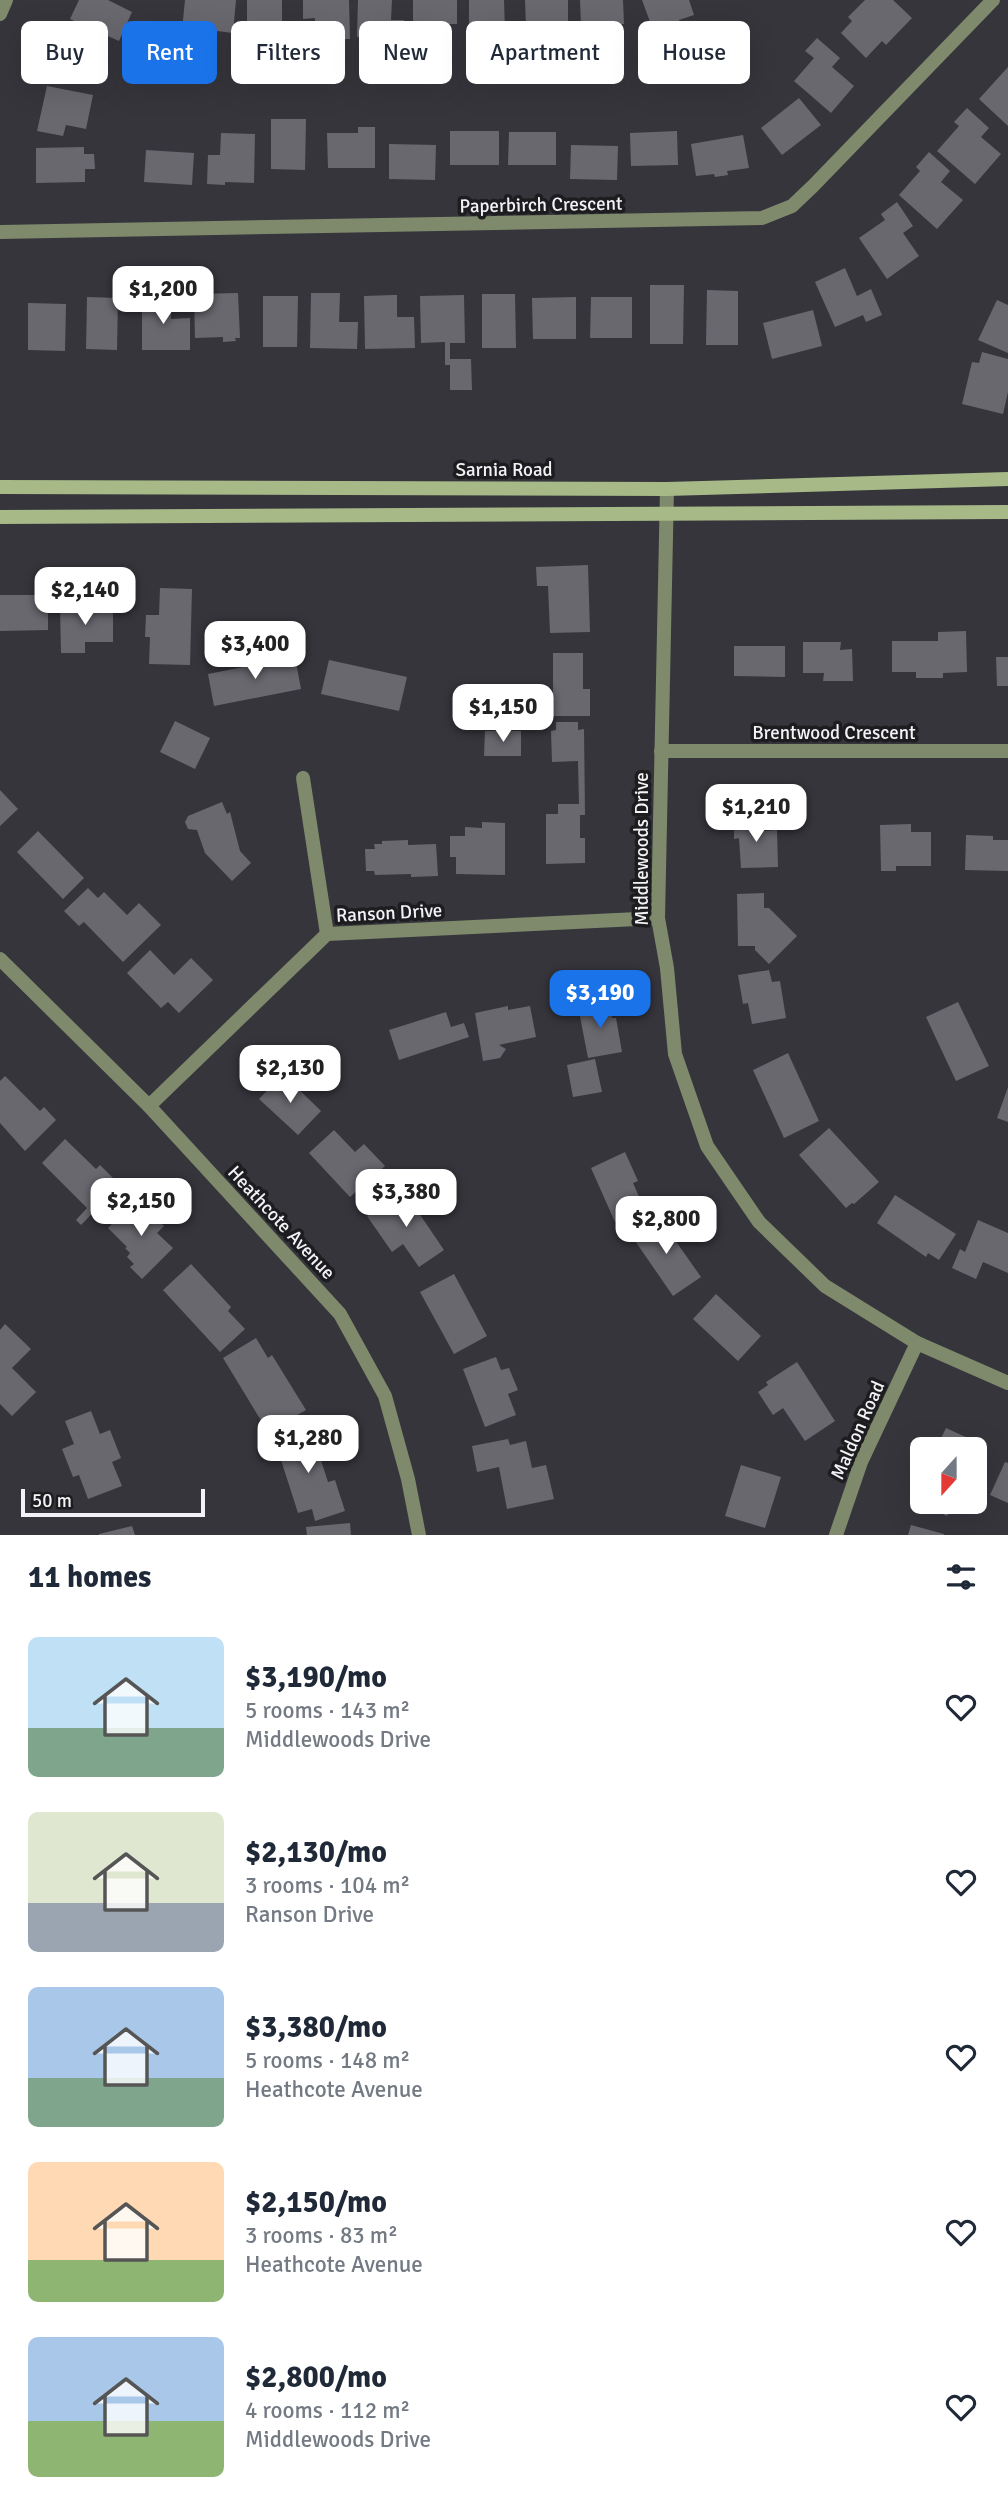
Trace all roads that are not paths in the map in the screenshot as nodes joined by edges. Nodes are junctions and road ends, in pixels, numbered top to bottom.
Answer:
1 (6, 0) edge
2 (993, 0) edge
3 (0, 12) edge
4 (0, 232) edge
5 (1008, 479) edge
6 (0, 486) edge
7 (667, 489) junction
8 (666, 512) junction
9 (1008, 512) edge
10 (0, 517) edge
11 (661, 751) junction
12 (1008, 751) edge
13 (303, 778) dead end
14 (658, 918) junction
15 (327, 934) junction
16 (0, 959) edge
17 (149, 1106) junction
18 (918, 1343) junction
19 (1008, 1383) edge
20 (419, 1535) edge
21 (836, 1535) edge

1 - 3 street
2 - 4 street, Paperbirch Crescent
5 - 7 main road, Sarnia Road
6 - 7 main road, Sarnia Road
7 - 8 street, Middlewoods Drive
8 - 9 main road
8 - 10 main road
8 - 11 street, Middlewoods Drive
11 - 12 street, Brentwood Crescent
11 - 14 street, Middlewoods Drive
13 - 15 street
14 - 15 street, Ranson Drive
14 - 18 street, Middlewoods Drive
15 - 17 street, Ranson Drive
16 - 17 street, Heathcote Avenue
17 - 20 street, Heathcote Avenue
18 - 19 street, Middlewoods Drive
18 - 21 street, Maldon Road

